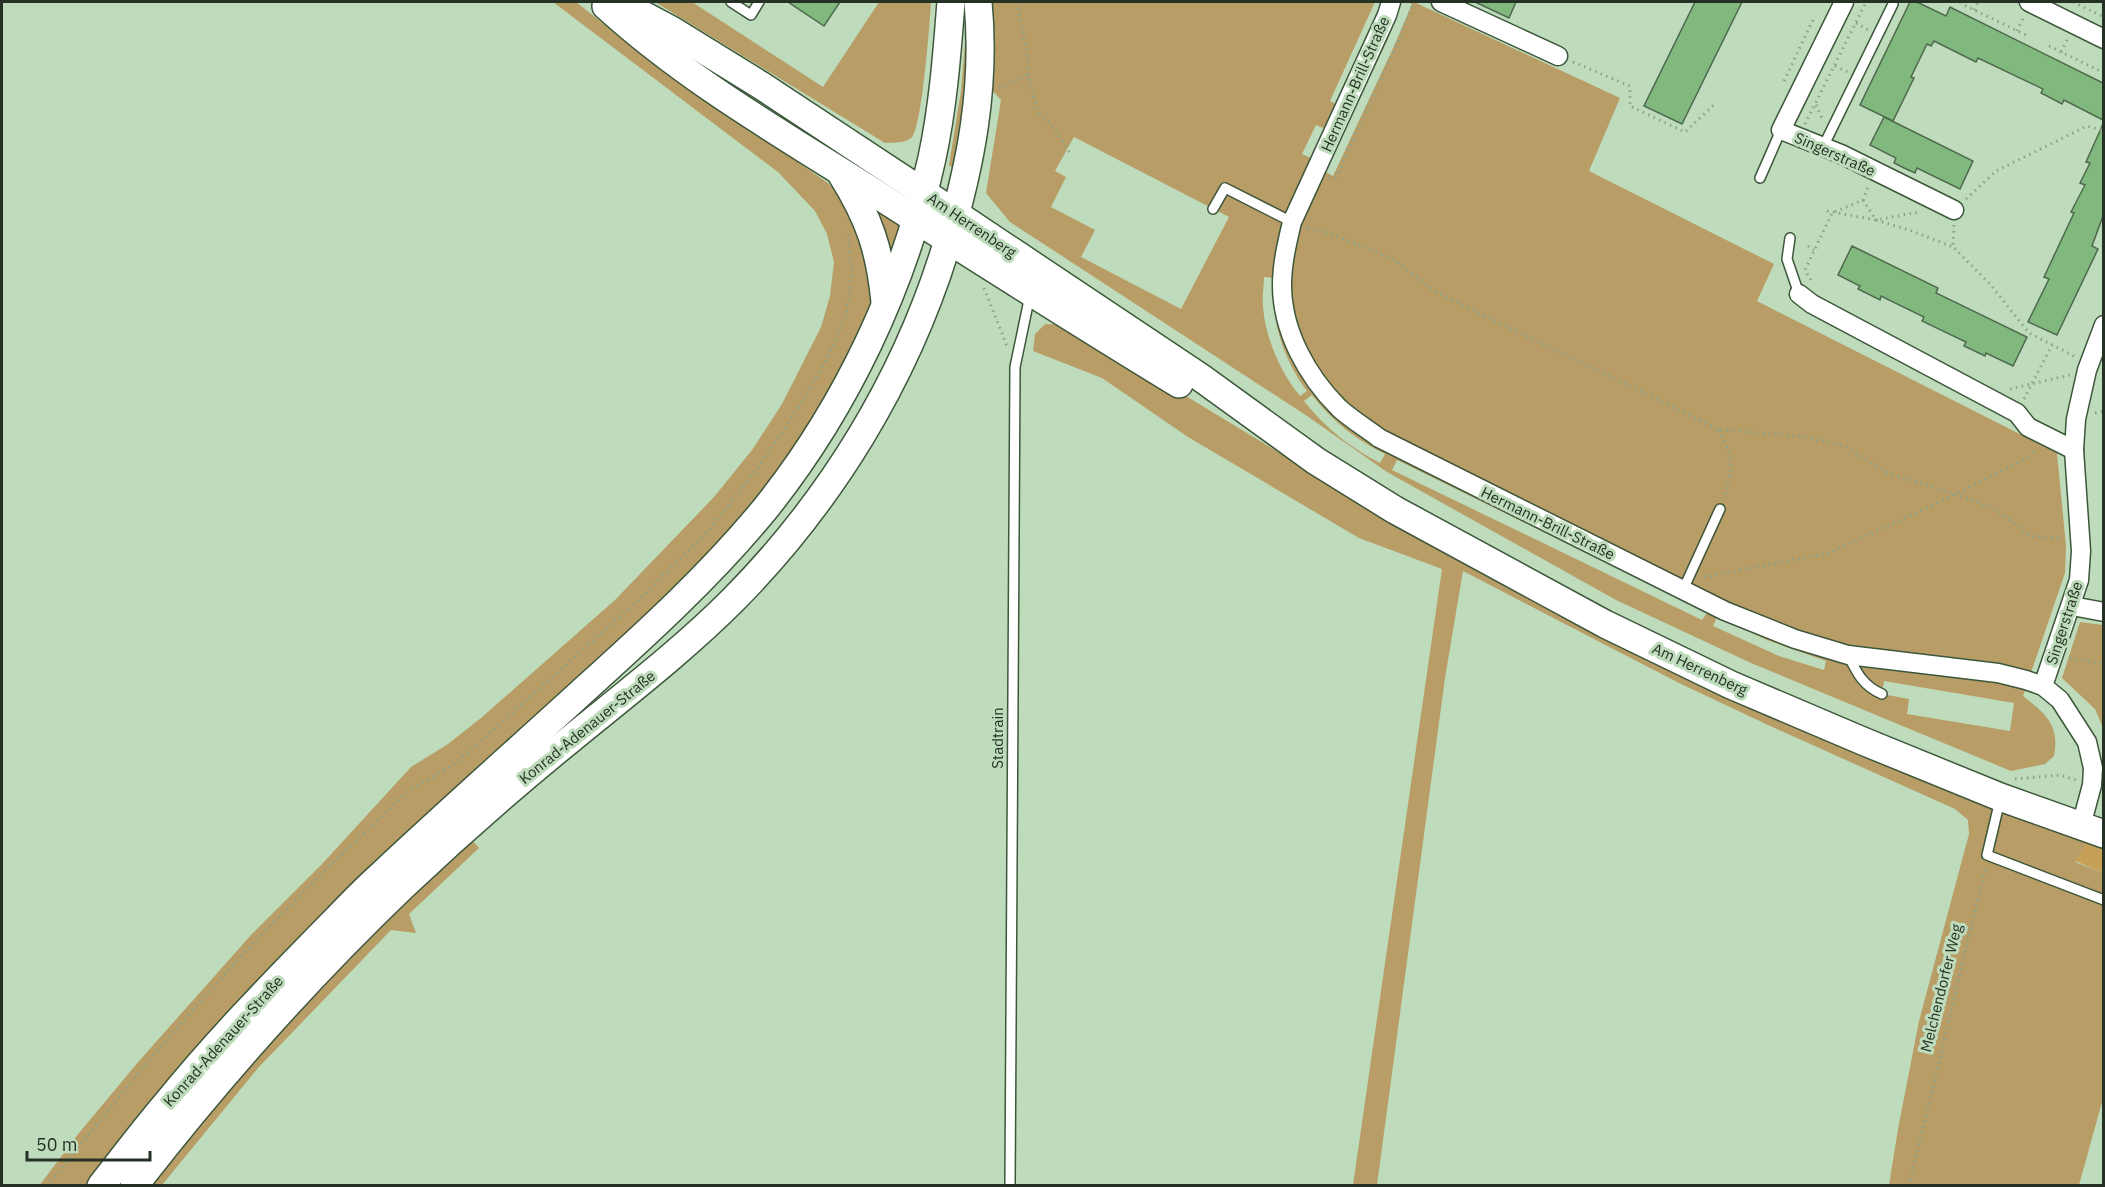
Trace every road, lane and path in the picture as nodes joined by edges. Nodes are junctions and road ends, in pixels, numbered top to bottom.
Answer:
1 (602, 2) edge
2 (620, 2) edge
3 (730, 2) edge
4 (759, 2) edge
5 (951, 2) edge
6 (978, 2) edge
7 (1017, 2) edge
8 (1391, 2) edge
9 (1414, 2) edge
10 (1441, 2) edge
11 (1844, 2) edge
12 (1866, 2) edge
13 (1960, 2) edge
14 (1978, 2) edge
15 (2029, 2) edge
16 (2073, 2) edge
17 (1893, 4) dead end
18 (1974, 10) junction
19 (2103, 17) edge
20 (1814, 20) dead end
21 (2028, 36) dead end
22 (2103, 39) edge
23 (2049, 46) dead end
24 (1558, 56) joint
25 (2103, 73) edge
26 (1783, 84) dead end
27 (1715, 104) dead end
28 (1781, 130) junction
29 (2103, 130) edge
30 (1798, 137) junction
31 (934, 147) junction
32 (1823, 147) junction
33 (1070, 153) dead end
34 (889, 170) junction
35 (840, 171) junction
36 (1875, 171) junction
37 (1760, 178) dead end
38 (1310, 182) junction
39 (923, 192) junction
40 (1863, 200) junction
41 (1947, 207) junction
42 (1213, 209) dead end
43 (1827, 211) dead end
44 (1832, 213) junction
45 (956, 214) junction
46 (916, 219) junction
47 (1875, 220) junction
48 (868, 221) junction
49 (1292, 222) junction
50 (1790, 238) dead end
51 (948, 241) junction
52 (1808, 246) dead end
53 (1953, 247) junction
54 (1814, 250) junction
55 (991, 277) junction
56 (1807, 291) junction
57 (1030, 292) junction
58 (930, 294) junction
59 (885, 306) junction
60 (2103, 325) edge
61 (2052, 345) junction
62 (2093, 362) edge
63 (1015, 367) junction
64 (2032, 384) junction
65 (2023, 405) junction
66 (2103, 411) edge
67 (2092, 414) dead end
68 (1719, 430) junction
69 (2052, 439) junction
70 (2074, 450) junction
71 (1316, 460) junction
72 (1956, 494) junction
73 (1720, 509) joint
74 (2080, 541) junction
75 (1685, 585) junction
76 (2072, 606) junction
77 (2103, 612) edge
78 (2055, 654) junction
79 (1848, 655) junction
80 (2103, 664) edge
81 (2043, 687) junction
82 (1882, 694) dead end
83 (2092, 785) junction
84 (2004, 788) junction
85 (2092, 830) edge
86 (1988, 855) junction
87 (2103, 900) edge
88 (47, 1185) edge
89 (101, 1185) edge
90 (135, 1185) edge
91 (1010, 1185) edge
92 (1909, 1185) edge

1 - 35 main road
2 - 34 main road, Am Herrenberg
3 - 4 lane
5 - 31 main road, Konrad-Adenauer-Straße
6 - 45 main road, Konrad-Adenauer-Straße
7 - 33 path
8 - 38 street, Hermann-Brill-Straße
9 - 38 path
10 - 24 street
11 - 28 street, Singerstraße
12 - 30 path
13 - 18 path
14 - 18 path
15 - 22 street
16 - 19 path
17 - 32 lane
18 - 21 path
20 - 26 path
23 - 25 path
24 - 27 path
28 - 30 street, Singerstraße
28 - 37 lane
29 - 41 path
30 - 32 street, Singerstraße
31 - 34 main road
31 - 39 main road, Konrad-Adenauer-Straße
32 - 36 street, Singerstraße
34 - 39 main road, Am Herrenberg
35 - 46 main road, Am Herrenberg
35 - 48 main road
36 - 40 path
36 - 41 street, Singerstraße
38 - 49 street, Hermann-Brill-Straße
39 - 45 main road, Am Herrenberg
39 - 46 main road, Konrad-Adenauer-Straße
40 - 44 path
40 - 47 path
41 - 47 path
41 - 53 path
42 - 49 lane
43 - 44 path
44 - 47 path
44 - 54 path
45 - 51 main road, Konrad-Adenauer-Straße
45 - 71 main road, Am Herrenberg
46 - 51 main road, Am Herrenberg
46 - 59 main road, Konrad-Adenauer-Straße
47 - 53 path
48 - 59 main road
48 - 88 path
49 - 68 path
49 - 75 street, Hermann-Brill-Straße
50 - 56 lane
51 - 55 main road, Am Herrenberg
51 - 58 main road, Konrad-Adenauer-Straße
52 - 54 path
53 - 61 path
54 - 56 path
55 - 57 main road, Am Herrenberg
55 - 58 main road
55 - 63 path
56 - 65 street
57 - 63 lane, Stadtrain
57 - 71 main road, Am Herrenberg
58 - 90 main road, Konrad-Adenauer-Straße
59 - 89 main road, Konrad-Adenauer-Straße
60 - 62 street, Singerstraße
61 - 62 path
61 - 64 path
62 - 64 path
62 - 70 street, Singerstraße
63 - 91 lane, Stadtrain
64 - 65 path
64 - 65 path
65 - 69 street
66 - 67 path
68 - 72 path
68 - 73 path
69 - 70 street
69 - 72 path
70 - 74 street, Singerstraße
71 - 84 main road, Am Herrenberg
72 - 74 path
72 - 75 path
73 - 75 lane
74 - 76 street, Singerstraße
75 - 79 street, Hermann-Brill-Straße
76 - 77 street
76 - 78 street, Singerstraße
78 - 80 path
78 - 81 street, Singerstraße
79 - 81 street, Hermann-Brill-Straße
79 - 82 lane
81 - 83 street, Hermann-Brill-Straße
83 - 84 path
83 - 85 street, Hermann-Brill-Straße
84 - 85 main road, Am Herrenberg
84 - 86 lane
86 - 87 lane
86 - 92 path, Melchendorfer Weg

